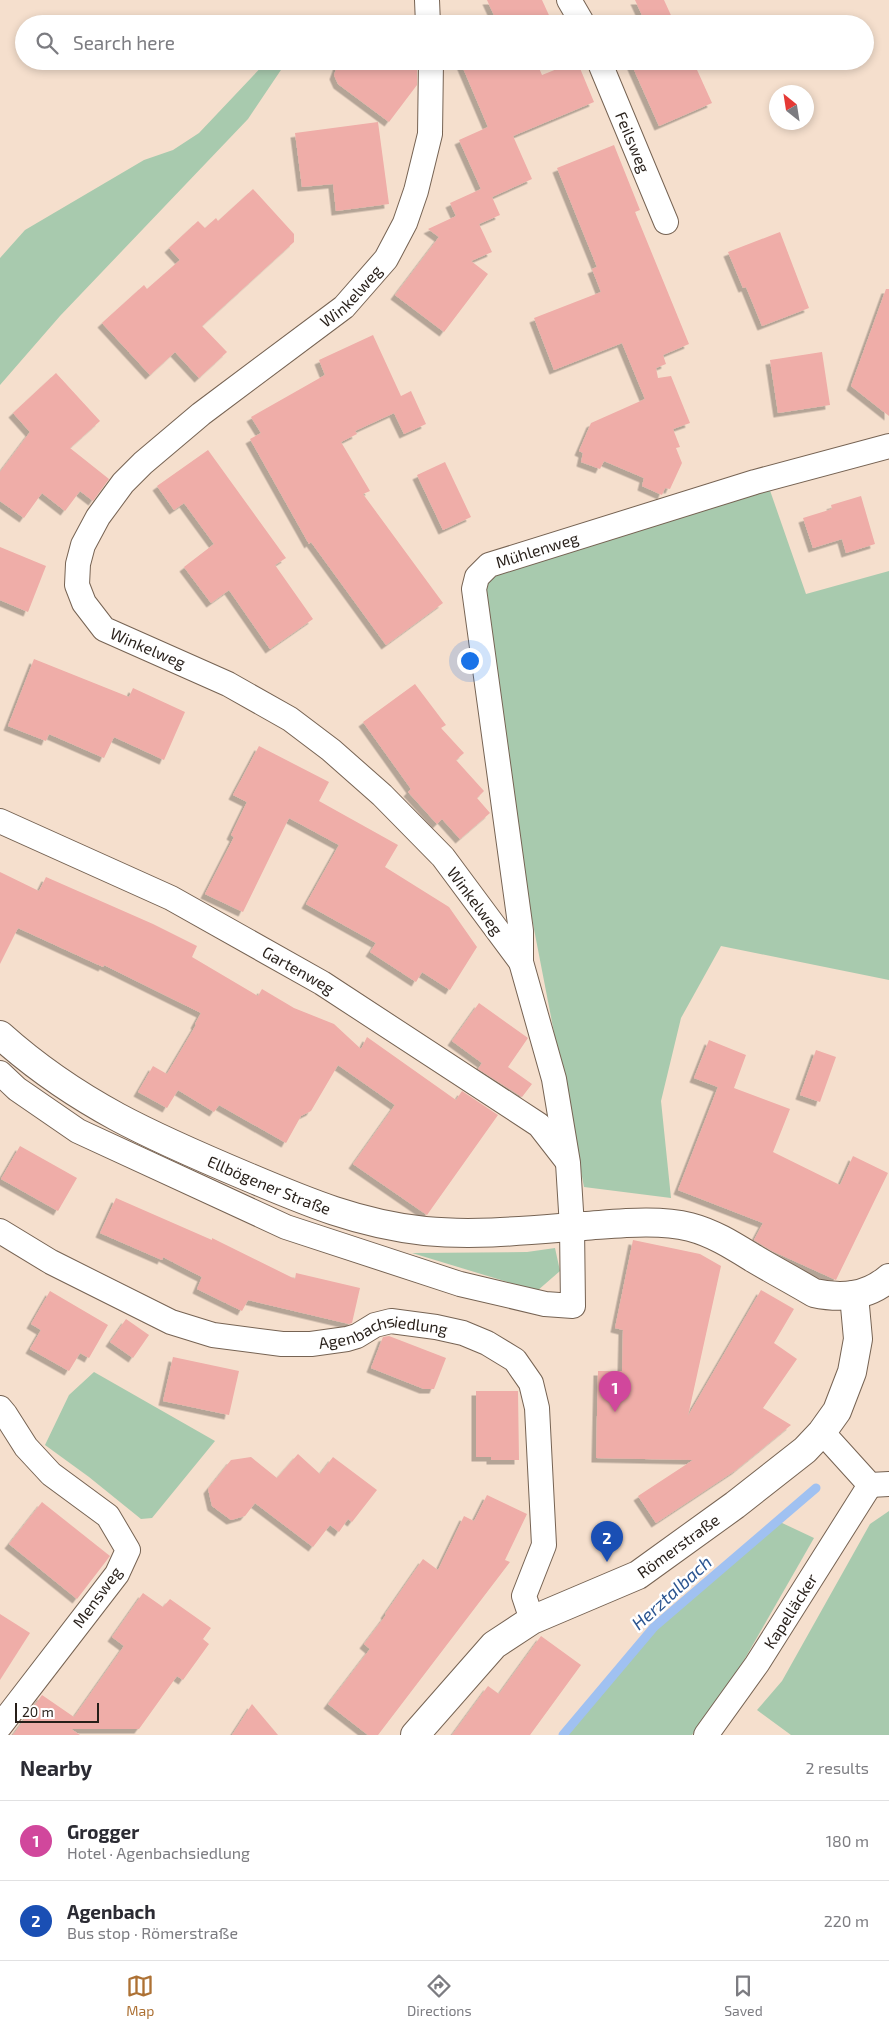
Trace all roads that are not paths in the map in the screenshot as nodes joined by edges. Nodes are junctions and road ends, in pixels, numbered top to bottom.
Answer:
1 (569, 0) edge
2 (578, 15) edge
3 (431, 70) edge
4 (604, 70) edge
5 (666, 222) dead end
6 (889, 446) edge
7 (0, 821) edge
8 (521, 962) junction
9 (0, 1034) edge
10 (0, 1074) edge
11 (568, 1163) junction
12 (572, 1227) junction
13 (0, 1231) edge
14 (889, 1278) edge
15 (854, 1295) junction
16 (0, 1408) edge
17 (822, 1432) junction
18 (880, 1484) edge
19 (532, 1620) junction
20 (0, 1726) edge
21 (415, 1735) edge
22 (706, 1735) edge

1 - 2 street
3 - 8 street, Winkelweg
4 - 5 street, Feilsweg
6 - 8 street, Mühlenweg
7 - 11 street, Gartenweg
8 - 11 street, Winkelweg
9 - 12 main road, Ellbögener Straße
10 - 12 street
11 - 12 street, Winkelweg
12 - 15 main road
13 - 19 street, Agenbachsiedlung
14 - 15 main road
15 - 17 main road, Römerstraße
16 - 20 street, Mensweg
17 - 18 street
17 - 19 main road, Römerstraße
18 - 22 street, Kapelläcker
19 - 21 main road, Römerstraße

